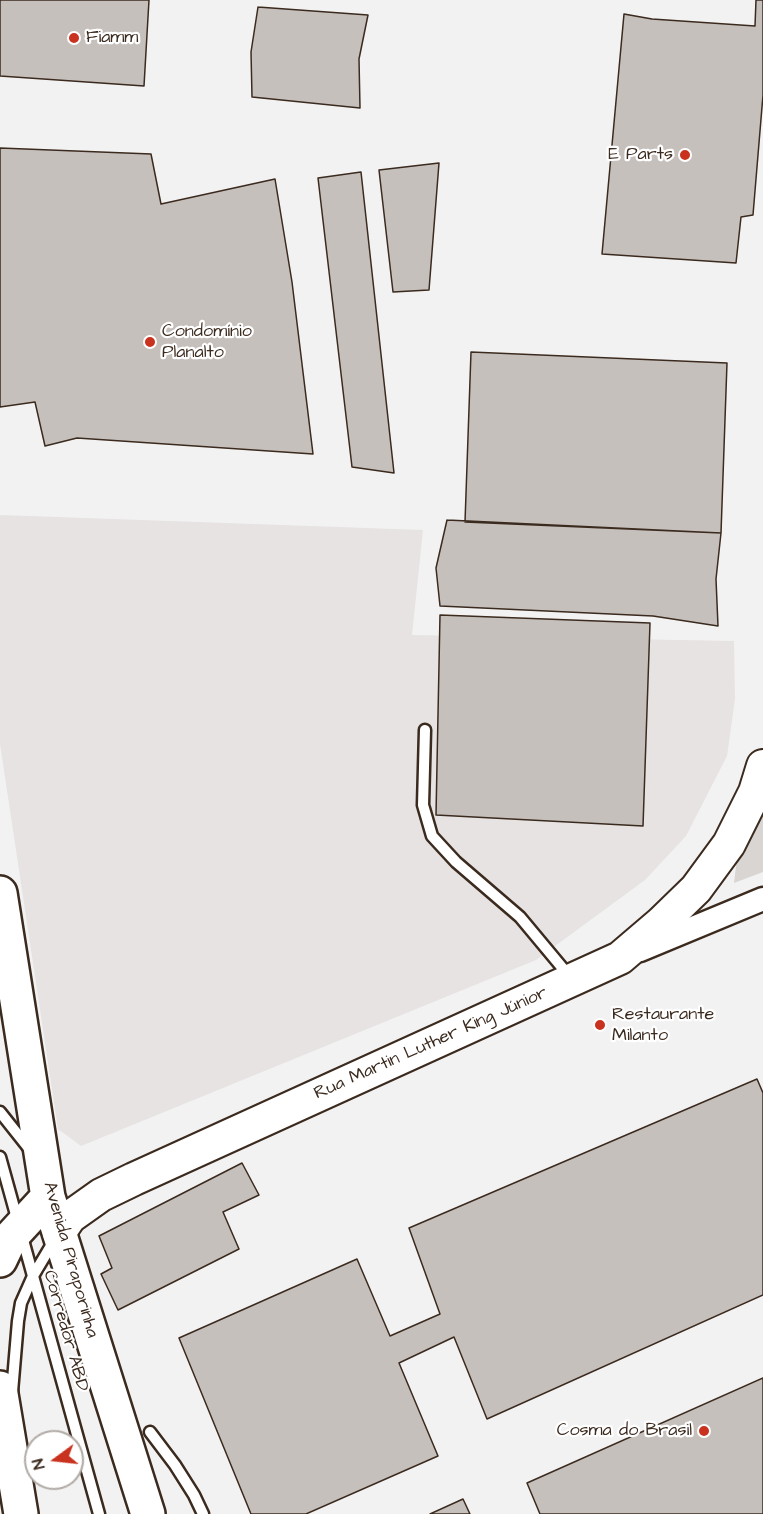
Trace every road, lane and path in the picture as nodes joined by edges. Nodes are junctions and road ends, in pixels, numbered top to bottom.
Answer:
1 (425, 730) dead end
2 (763, 766) edge
3 (0, 893) edge
4 (763, 899) edge
5 (620, 958) junction
6 (572, 980) junction
7 (0, 1112) edge
8 (0, 1157) edge
9 (43, 1165) junction
10 (101, 1195) junction
11 (48, 1197) junction
12 (19, 1228) junction
13 (59, 1233) junction
14 (0, 1260) edge
15 (33, 1276) junction
16 (0, 1388) edge
17 (150, 1432) dead end
18 (8, 1437) junction
19 (146, 1512) edge
20 (21, 1514) edge
21 (99, 1514) edge
22 (203, 1514) edge

1 - 6 lane
2 - 5 street
3 - 9 main road, Avenida Piraporinha
4 - 5 street, Rua Martin Luther King Júnior
5 - 6 street, Rua Martin Luther King Júnior
6 - 10 street, Rua Martin Luther King Júnior
7 - 9 lane
8 - 12 lane, Corredor ABD
9 - 11 main road, Avenida Piraporinha
10 - 11 street, Rua Martin Luther King Júnior
10 - 13 street, Rua Martin Luther King Júnior
11 - 12 main road
11 - 13 main road, Avenida Piraporinha
12 - 14 main road
12 - 15 lane, Corredor ABD
13 - 15 lane
13 - 19 main road, Avenida Piraporinha
15 - 18 lane
15 - 21 lane, Corredor ABD
16 - 18 main road
17 - 22 lane
18 - 20 main road

